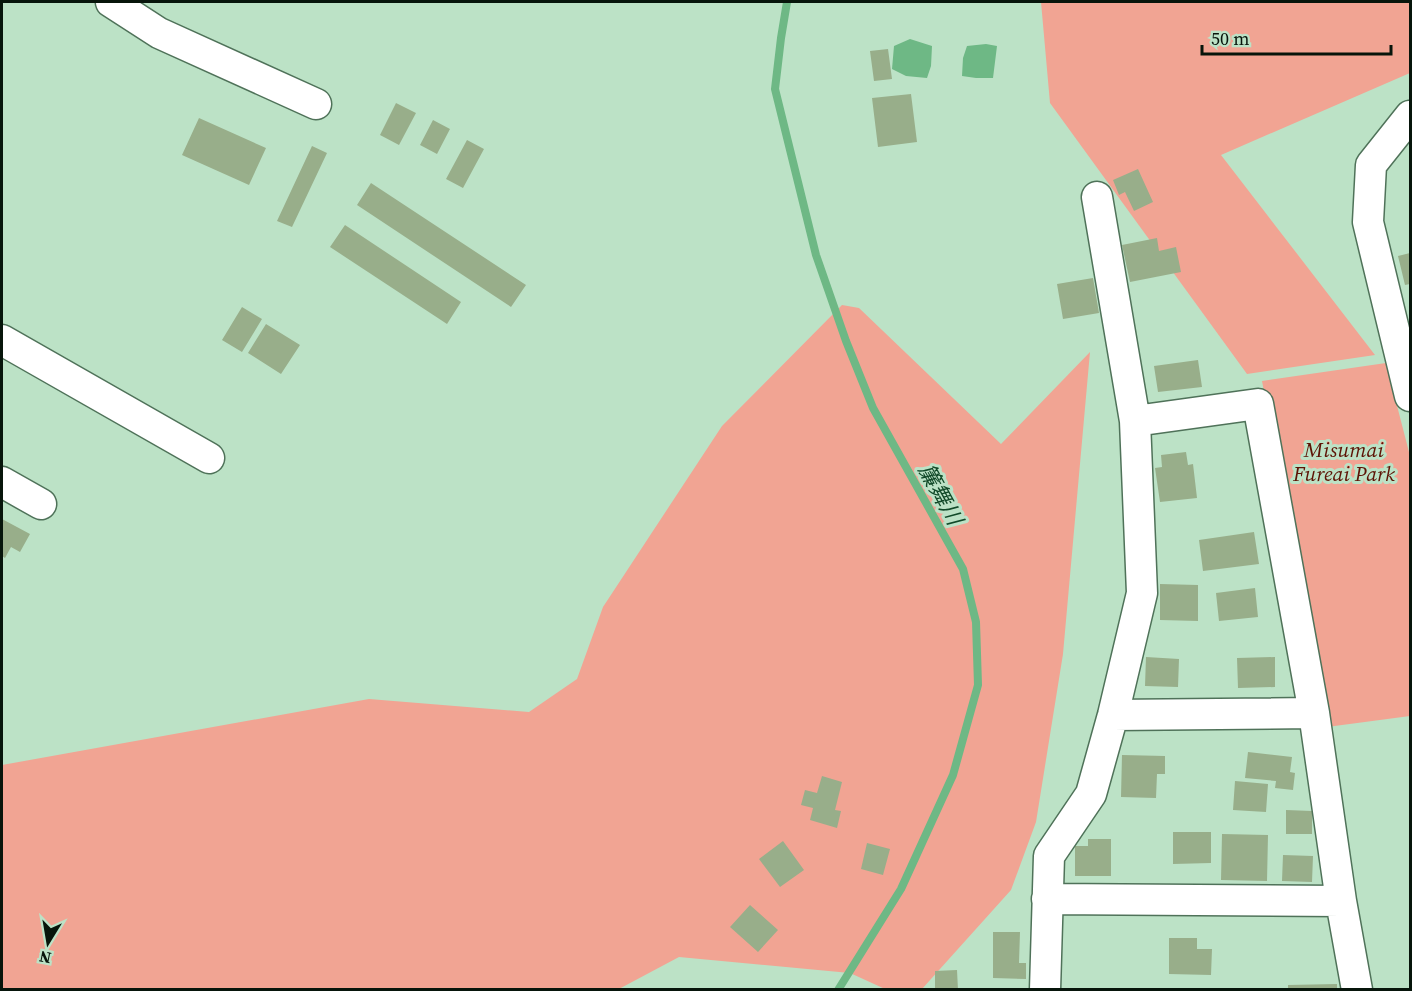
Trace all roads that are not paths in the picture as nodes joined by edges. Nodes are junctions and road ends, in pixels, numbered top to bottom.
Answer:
1 (111, 2) edge
2 (316, 104) dead end
3 (1410, 116) edge
4 (1097, 197) dead end
5 (2, 340) edge
6 (1410, 396) edge
7 (1135, 421) junction
8 (209, 458) dead end
9 (2, 482) edge
10 (41, 504) dead end
11 (1314, 713) junction
12 (1113, 715) junction
13 (1047, 899) junction
14 (1341, 901) junction
15 (1045, 990) edge
16 (1357, 990) edge

1 - 2 street
3 - 6 street
4 - 7 street
5 - 8 street
7 - 11 street
7 - 12 street
9 - 10 street
11 - 12 street
11 - 14 street
12 - 13 street
13 - 14 street
13 - 15 street
14 - 16 street

